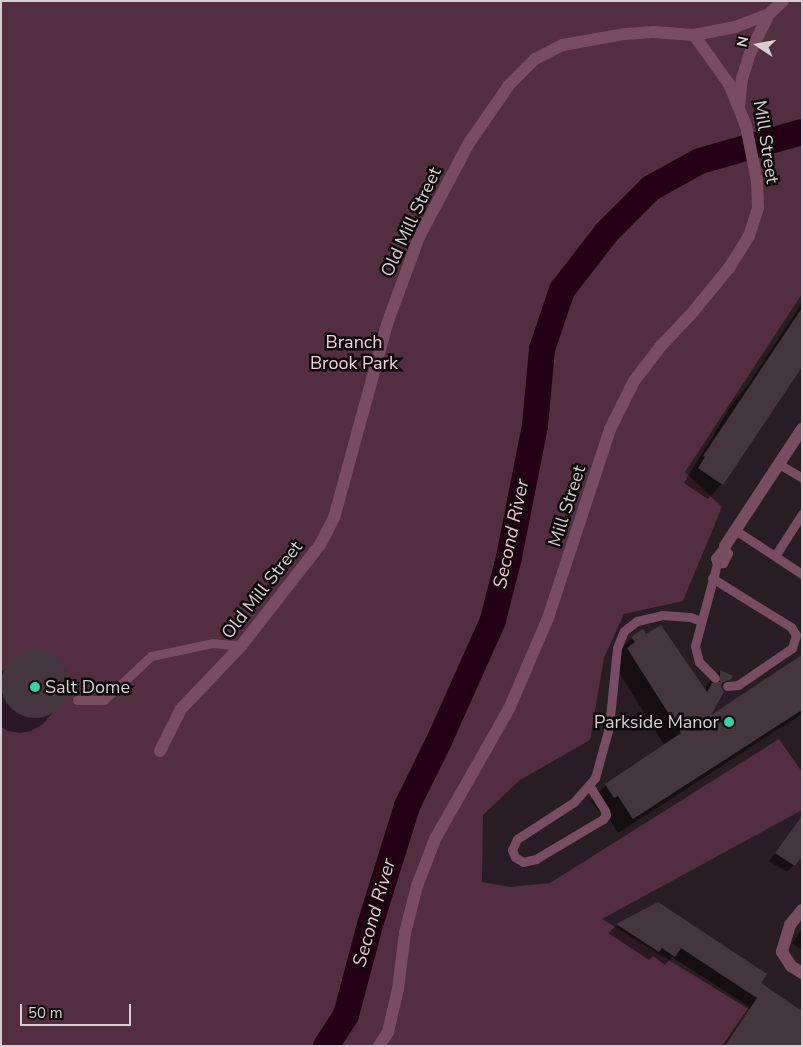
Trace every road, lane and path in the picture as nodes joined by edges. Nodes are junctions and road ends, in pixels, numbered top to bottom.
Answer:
1 (783, 1) edge
2 (769, 14) junction
3 (694, 35) junction
4 (739, 109) junction
5 (802, 429) edge
6 (779, 464) junction
7 (802, 478) edge
8 (802, 514) edge
9 (735, 530) junction
10 (724, 547) joint
11 (774, 556) junction
12 (802, 574) edge
13 (712, 578) junction
14 (701, 621) junction
15 (241, 646) junction
16 (715, 678) dead end
17 (727, 686) dead end
18 (77, 700) dead end
19 (160, 752) dead end
20 (589, 785) junction
21 (802, 910) edge
22 (802, 973) edge
23 (379, 1046) edge

1 - 2 street, Mill Street
2 - 3 street, Old Mill Street
2 - 4 street, Mill Street
3 - 4 street
3 - 15 street, Old Mill Street
4 - 23 street, Mill Street
5 - 6 street
6 - 7 lane
6 - 9 street
8 - 11 lane
9 - 10 street
9 - 11 lane
10 - 13 lane
11 - 12 lane
13 - 14 lane
13 - 17 lane
14 - 16 lane
14 - 20 lane
15 - 18 lane
15 - 19 street, Old Mill Street
20 - 20 lane
21 - 22 street

